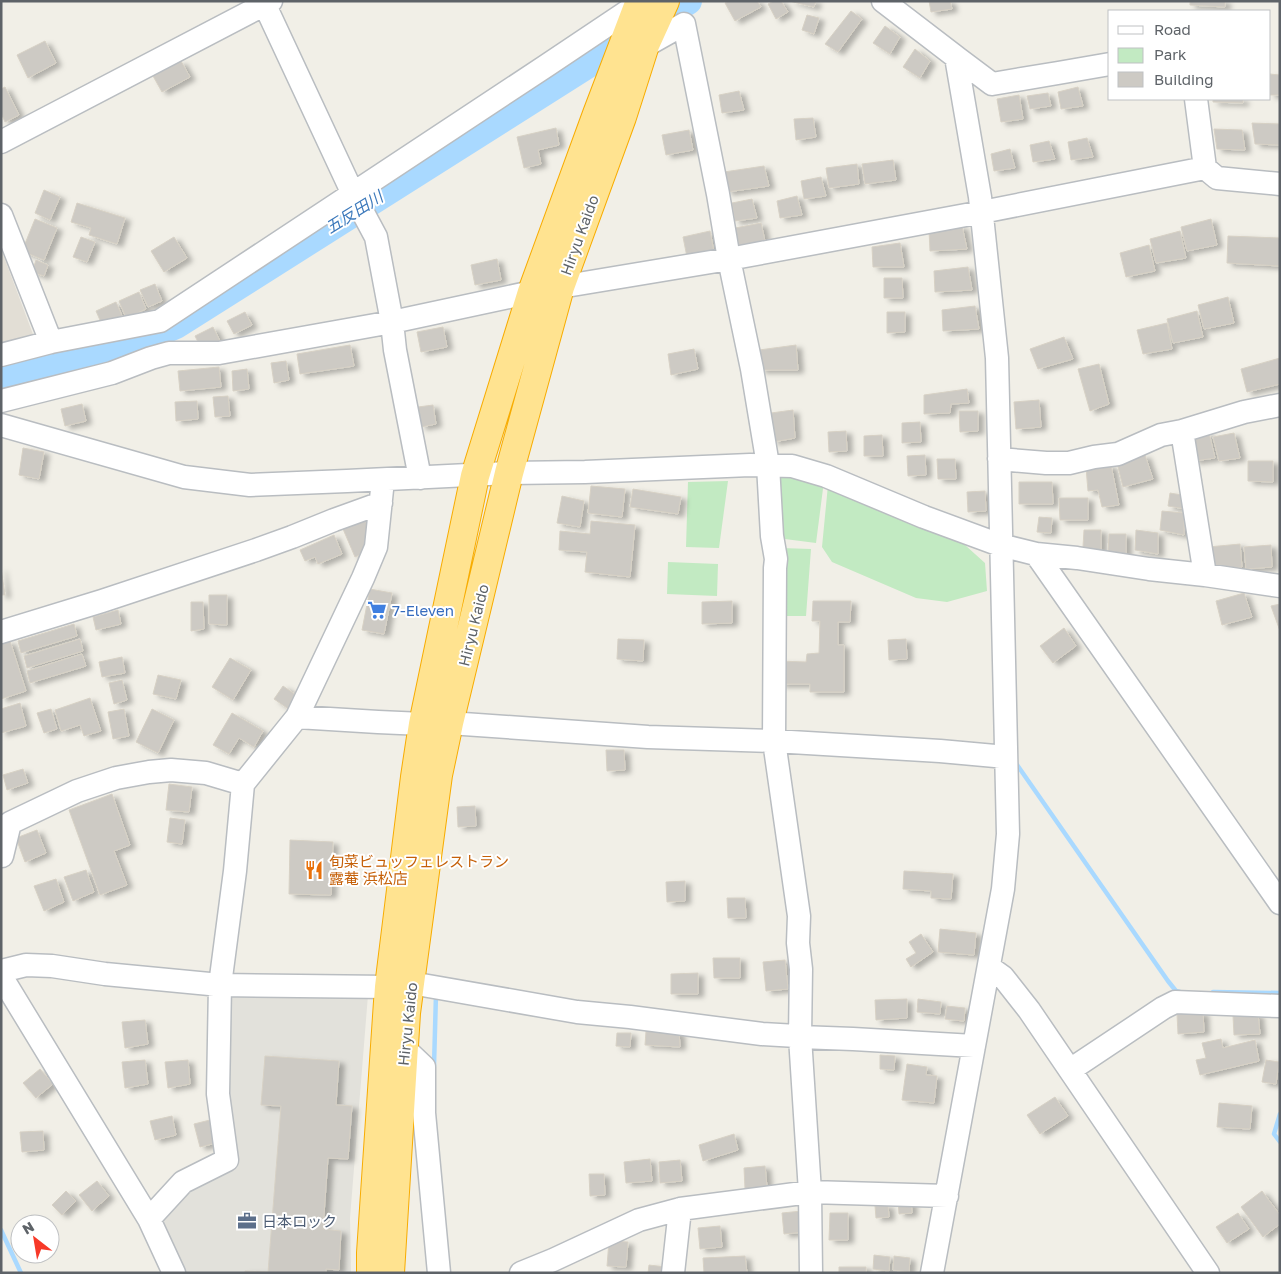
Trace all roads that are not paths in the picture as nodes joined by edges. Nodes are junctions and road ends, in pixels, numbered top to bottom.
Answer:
1 (883, 1) edge
2 (266, 2) edge
3 (646, 4) edge
4 (645, 45) junction
5 (956, 57) junction
6 (1108, 64) edge
7 (1196, 100) edge
8 (1, 142) edge
9 (1205, 168) junction
10 (1280, 184) edge
11 (354, 196) junction
12 (982, 212) junction
13 (1, 215) edge
14 (729, 259) junction
15 (560, 287) junction
16 (532, 292) junction
17 (392, 322) junction
18 (51, 342) junction
19 (1, 354) edge
20 (1, 401) edge
21 (1280, 405) edge
22 (1, 425) edge
23 (1182, 431) junction
24 (999, 459) junction
25 (768, 465) junction
26 (509, 473) junction
27 (476, 476) junction
28 (420, 478) junction
29 (383, 480) junction
30 (381, 503) junction
31 (1000, 545) junction
32 (1036, 554) junction
33 (1205, 575) junction
34 (1280, 586) edge
35 (1, 632) edge
36 (296, 717) junction
37 (436, 723) junction
38 (774, 741) junction
39 (1006, 757) junction
40 (244, 784) junction
41 (1, 856) edge
42 (1280, 903) edge
43 (989, 967) junction
44 (1, 971) edge
45 (1, 976) edge
46 (220, 985) junction
47 (400, 985) junction
48 (1280, 1006) edge
49 (800, 1037) junction
50 (974, 1046) junction
51 (404, 1048) junction
52 (1070, 1070) junction
53 (810, 1192) junction
54 (946, 1196) junction
55 (680, 1209) junction
56 (149, 1219) junction
57 (174, 1273) edge
58 (371, 1273) edge
59 (390, 1273) edge
60 (439, 1273) edge
61 (521, 1273) edge
62 (673, 1273) edge
63 (811, 1273) edge
64 (932, 1273) edge
65 (1208, 1273) edge

1 - 5 street
2 - 8 street
2 - 11 street
3 - 4 highway, Hiryu Kaido
3 - 11 street
3 - 16 highway, Hiryu Kaido
4 - 14 street
4 - 15 highway, Hiryu Kaido
5 - 6 street
5 - 12 street
7 - 9 street
9 - 10 street
9 - 12 street
11 - 17 street
11 - 18 street
12 - 14 street
12 - 24 street
13 - 18 street
14 - 15 street
14 - 25 street
15 - 26 highway, Hiryu Kaido
16 - 17 street
16 - 27 highway, Hiryu Kaido
17 - 20 street
17 - 28 street
18 - 19 street
21 - 23 street
22 - 29 street
23 - 24 street
23 - 33 street
24 - 31 street
25 - 26 street
25 - 31 street
25 - 38 street
26 - 27 street
26 - 37 highway, Hiryu Kaido
27 - 28 street
27 - 37 highway, Hiryu Kaido
28 - 29 street
29 - 30 street
30 - 35 street
30 - 36 street
31 - 32 street
31 - 39 street
32 - 33 street
32 - 42 street
33 - 34 street
36 - 37 street
36 - 40 street
37 - 38 street
37 - 47 highway, Hiryu Kaido
38 - 39 street
38 - 49 street
39 - 43 street
40 - 41 street
40 - 46 street
43 - 50 street
43 - 52 street
44 - 46 street
45 - 56 street
46 - 47 street
46 - 56 street
47 - 49 street
47 - 51 highway, Hiryu Kaido
47 - 58 highway, Hiryu Kaido
48 - 52 street
49 - 50 street
49 - 53 street
50 - 54 street
51 - 59 highway, Hiryu Kaido
51 - 60 street
52 - 65 street
53 - 54 street
53 - 55 street
53 - 63 street
54 - 64 street
55 - 61 street
55 - 62 street
56 - 57 street

